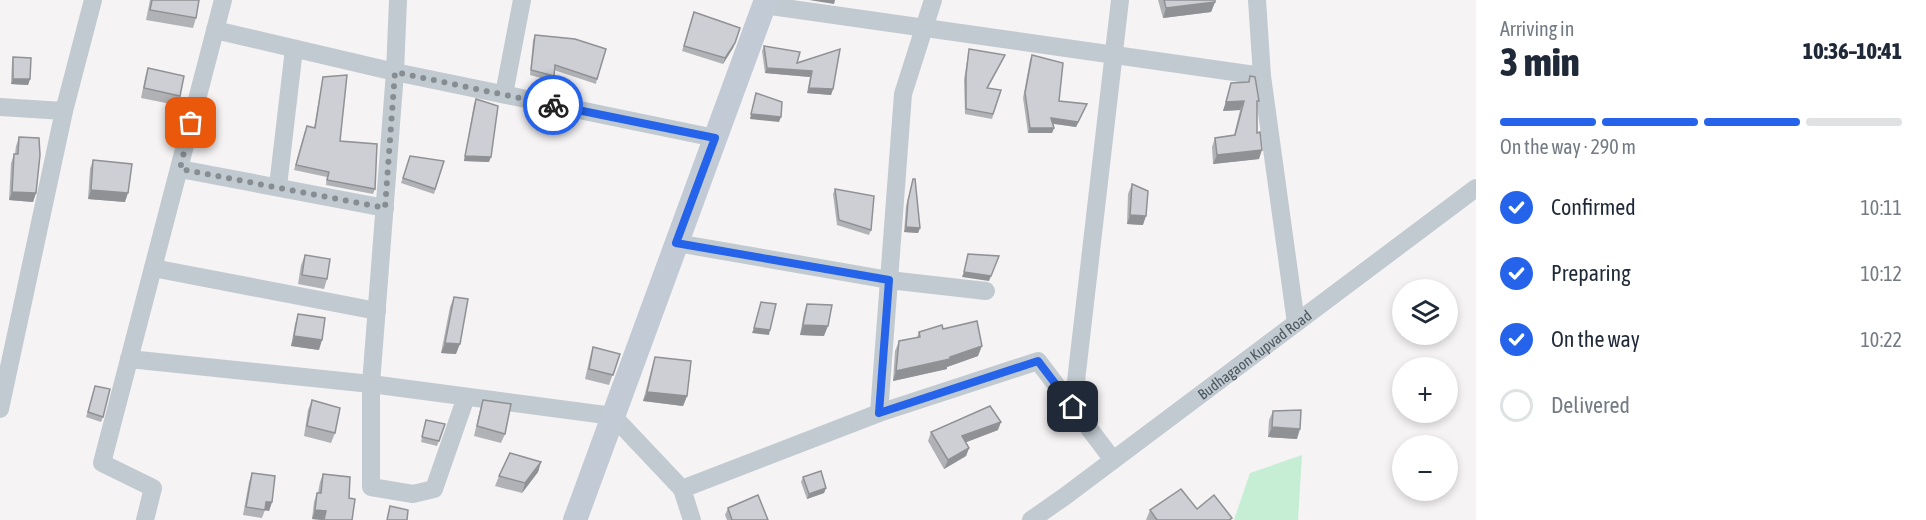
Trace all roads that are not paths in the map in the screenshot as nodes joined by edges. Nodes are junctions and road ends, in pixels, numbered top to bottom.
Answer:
1 (93, 0) edge
2 (223, 0) edge
3 (398, 0) edge
4 (522, 0) edge
5 (933, 0) edge
6 (1120, 0) edge
7 (1257, 0) edge
8 (765, 3) edge
9 (924, 28) junction
10 (215, 30) junction
11 (294, 49) junction
12 (1114, 55) junction
13 (395, 72) junction
14 (1262, 76) junction
15 (504, 94) junction
16 (0, 107) edge
17 (64, 111) junction
18 (715, 138) junction
19 (180, 169) junction
20 (278, 186) junction
21 (1476, 188) edge
22 (385, 208) junction
23 (676, 243) junction
24 (153, 268) junction
25 (889, 280) junction
26 (986, 291) dead end
27 (377, 311) junction
28 (1296, 322) junction
29 (129, 359) junction
30 (371, 384) junction
31 (466, 397) junction
32 (1073, 407) junction
33 (0, 409) edge
34 (879, 413) junction
35 (613, 416) junction
36 (1113, 460) junction
37 (682, 489) junction
38 (145, 520) edge
39 (575, 520) edge
40 (692, 520) edge
41 (1030, 520) edge

1 - 17 street
2 - 10 street
3 - 13 street
4 - 15 street
5 - 9 street
6 - 12 street
7 - 14 street
8 - 9 street
8 - 18 street
9 - 12 street
9 - 25 street
10 - 11 street
10 - 19 street
11 - 13 street
11 - 20 street
12 - 14 street
12 - 32 street
13 - 15 street
13 - 22 street
14 - 28 street
15 - 18 street
16 - 17 street
17 - 33 street
18 - 23 street
19 - 20 street
19 - 24 street
20 - 22 street
21 - 28 street, Budhagaon Kupvad Road
22 - 27 street
23 - 25 street
23 - 35 street
24 - 27 street
24 - 29 street
25 - 26 street
25 - 34 street
27 - 30 street
28 - 36 street, Budhagaon Kupvad Road
29 - 30 street
29 - 38 street
30 - 31 street
30 - 31 street
31 - 35 street
32 - 34 street
32 - 36 street
34 - 37 street
35 - 37 street
35 - 39 street
36 - 41 street, Budhagaon Kupvad Road
37 - 40 street

